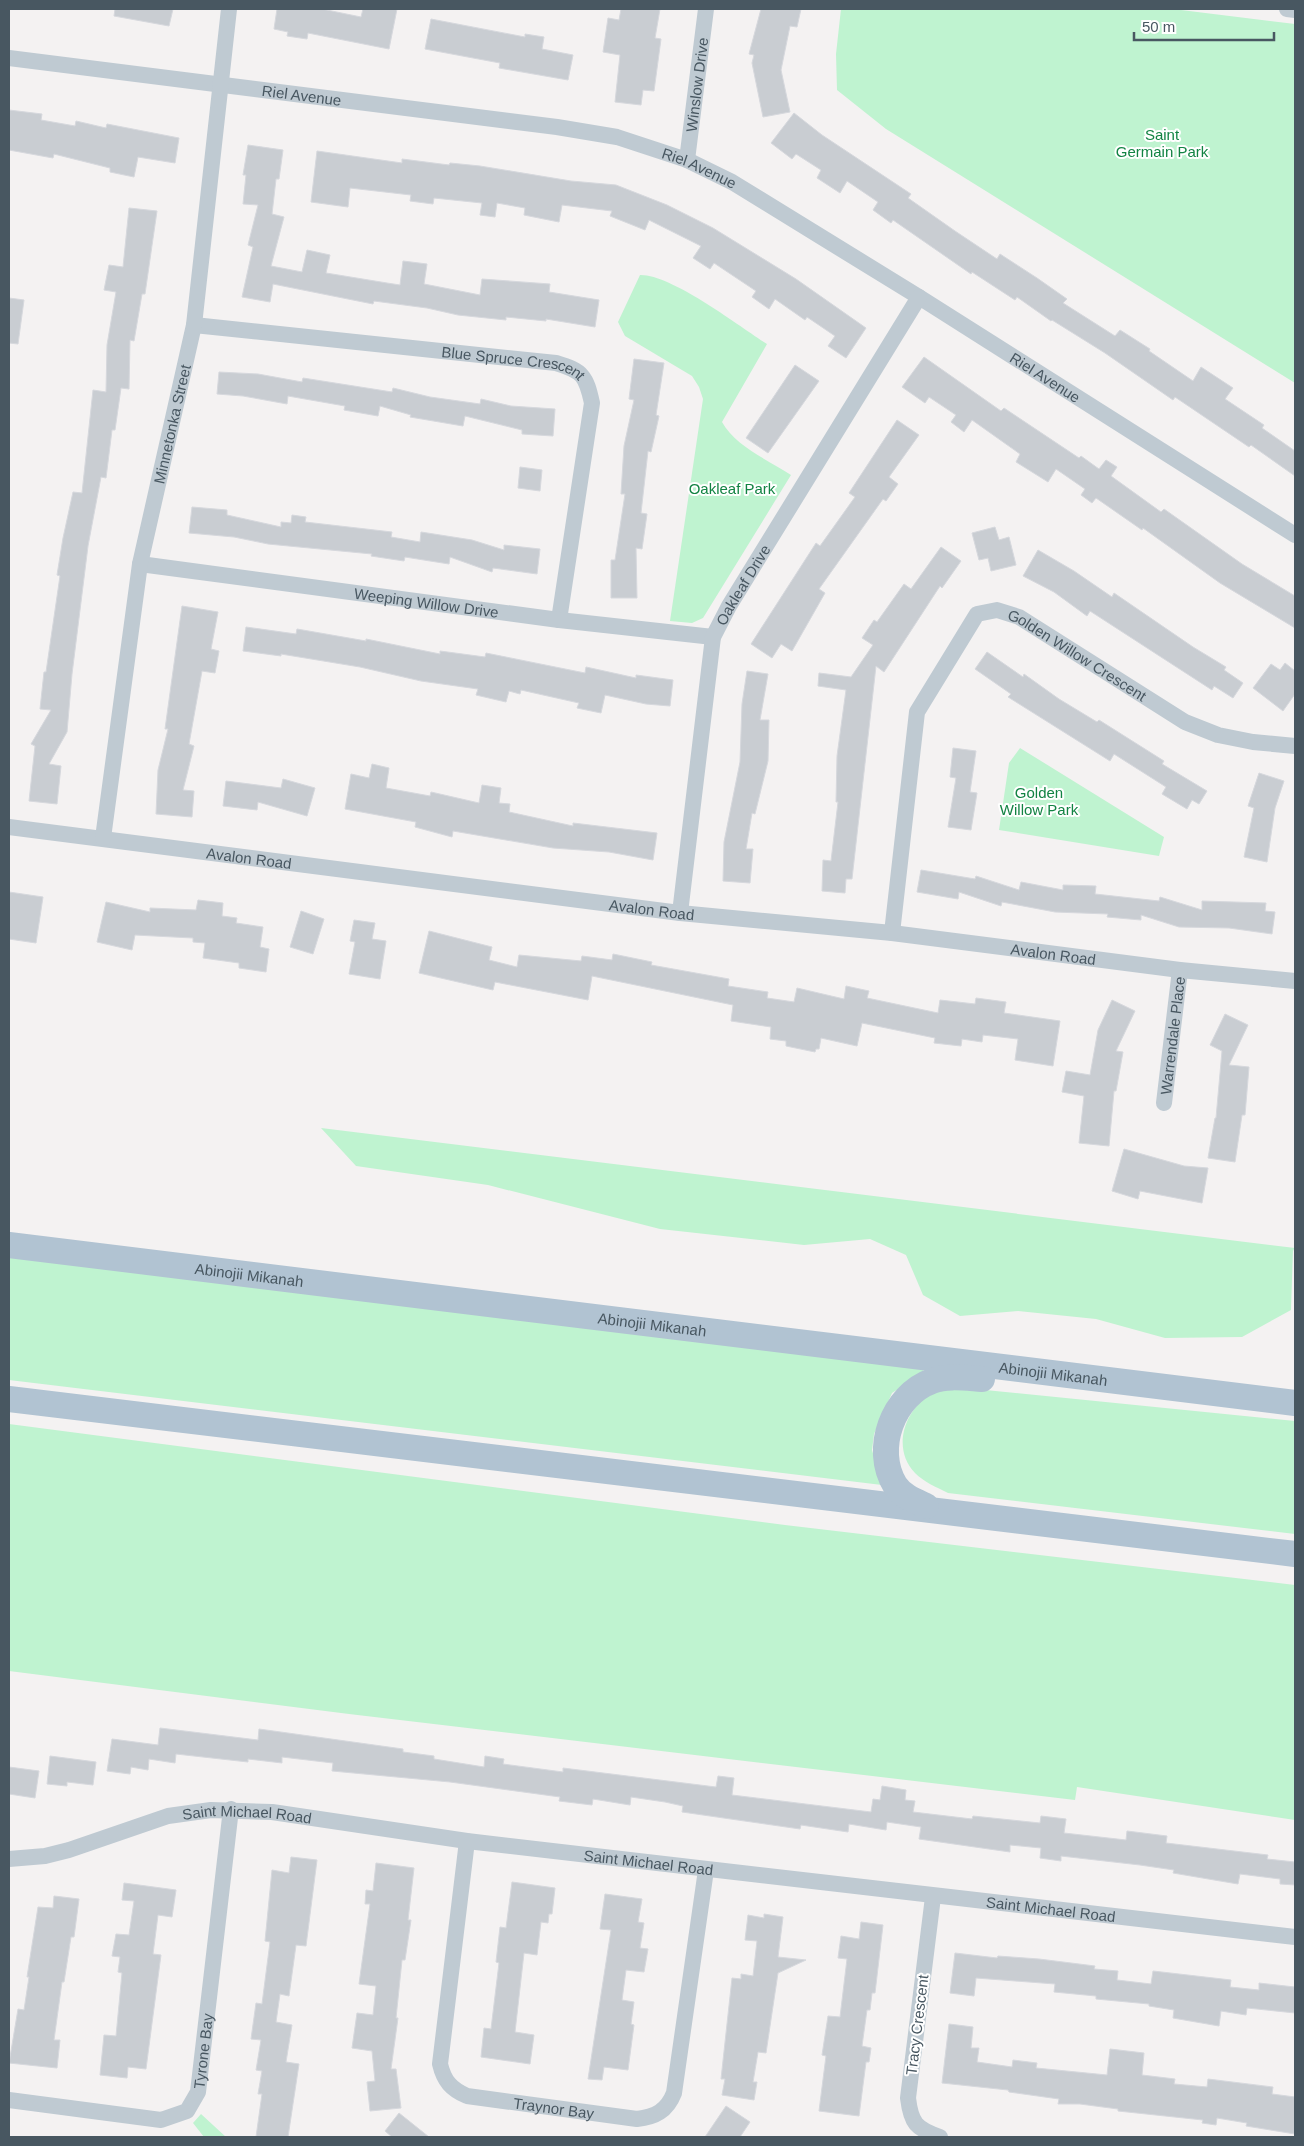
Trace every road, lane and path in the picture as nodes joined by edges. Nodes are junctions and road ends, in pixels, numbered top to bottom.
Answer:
1 (229, 9) edge
2 (706, 9) edge
3 (1287, 9) edge
4 (1295, 10) edge
5 (9, 58) edge
6 (221, 85) junction
7 (687, 160) junction
8 (919, 297) junction
9 (194, 325) junction
10 (1295, 535) edge
11 (140, 564) junction
12 (559, 620) junction
13 (713, 637) junction
14 (1295, 746) edge
15 (9, 827) edge
16 (103, 838) junction
17 (680, 913) junction
18 (892, 932) junction
19 (1180, 970) junction
20 (1295, 981) edge
21 (1164, 1103) dead end
22 (9, 1245) edge
23 (1239, 1396) junction
24 (9, 1399) edge
25 (1295, 1403) edge
26 (936, 1511) junction
27 (1295, 1554) edge
28 (231, 1809) junction
29 (467, 1841) junction
30 (9, 1859) edge
31 (706, 1870) junction
32 (933, 1897) junction
33 (1295, 1937) edge
34 (9, 2100) edge
35 (940, 2137) edge

1 - 6 street, Minnetonka Street
2 - 7 street, Winslow Drive
3 - 4 street
5 - 6 street, Riel Avenue
6 - 7 street, Riel Avenue
6 - 9 street, Minnetonka Street
7 - 8 street, Riel Avenue
8 - 10 street, Riel Avenue
8 - 13 street, Oakleaf Drive
9 - 11 street, Minnetonka Street
9 - 12 street, Blue Spruce Crescent
11 - 12 street, Weeping Willow Drive
11 - 16 street, Minnetonka Street
12 - 13 street, Weeping Willow Drive
13 - 17 street, Oakleaf Drive
14 - 18 street, Golden Willow Crescent
15 - 16 street, Avalon Road
16 - 17 street, Avalon Road
17 - 18 street, Avalon Road
18 - 19 street, Avalon Road
19 - 20 street, Avalon Road
19 - 21 street, Warrendale Place
22 - 23 main road, Abinojii Mikanah
23 - 25 main road, Abinojii Mikanah
23 - 26 main road
24 - 26 main road
26 - 27 main road
28 - 29 street, Saint Michael Road
28 - 30 street, Saint Michael Road
28 - 34 street, Tyrone Bay
29 - 31 street, Saint Michael Road
29 - 31 street, Traynor Bay
31 - 32 street, Saint Michael Road
32 - 33 street, Saint Michael Road
32 - 35 street, Tracy Crescent

